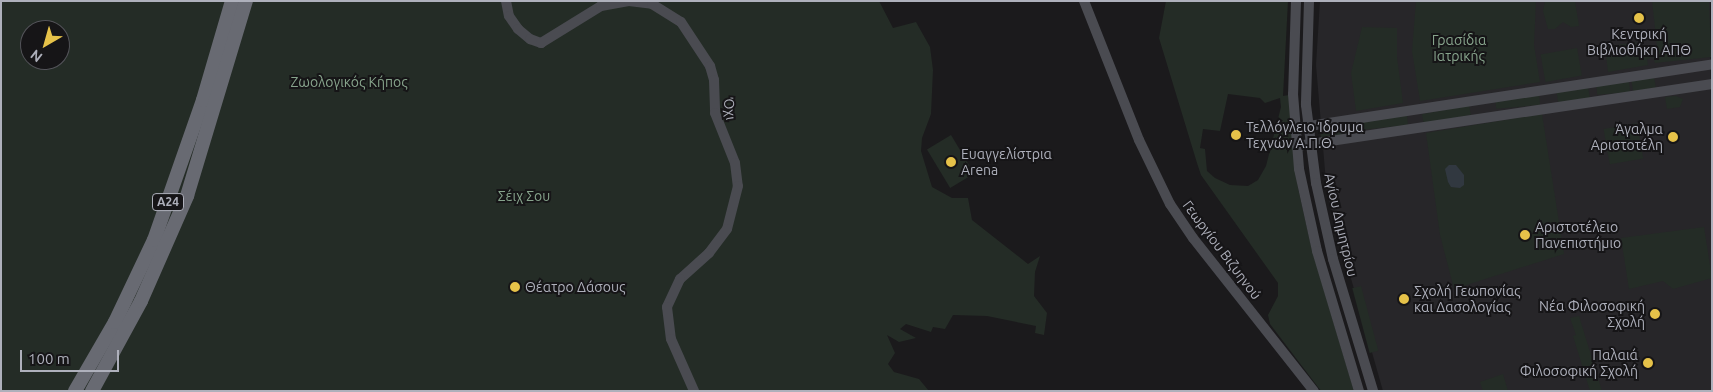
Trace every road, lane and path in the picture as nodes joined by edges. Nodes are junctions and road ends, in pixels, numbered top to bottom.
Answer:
1 (232, 1) edge
2 (246, 1) edge
3 (506, 1) edge
4 (1084, 1) edge
5 (1296, 1) edge
6 (1309, 1) edge
7 (1712, 64) edge
8 (1712, 84) edge
9 (1308, 126) junction
10 (1296, 128) junction
11 (1310, 144) junction
12 (1297, 146) junction
13 (75, 391) edge
14 (92, 391) edge
15 (694, 391) edge
16 (1314, 391) edge
17 (1359, 391) edge
18 (1373, 391) edge

1 - 13 highway, Α24
2 - 14 highway, Α24
3 - 15 main road, Όχι
4 - 16 main road, Γεωργίου Βιζυηνού
5 - 10 main road, Αγίου Δημητρίου
6 - 9 main road, Αγίου Δημητρίου
7 - 9 main road
8 - 11 main road
9 - 10 main road
9 - 11 main road, Αγίου Δημητρίου
10 - 12 main road, Αγίου Δημητρίου
11 - 12 main road
11 - 18 main road, Αγίου Δημητρίου
12 - 17 main road, Αγίου Δημητρίου

